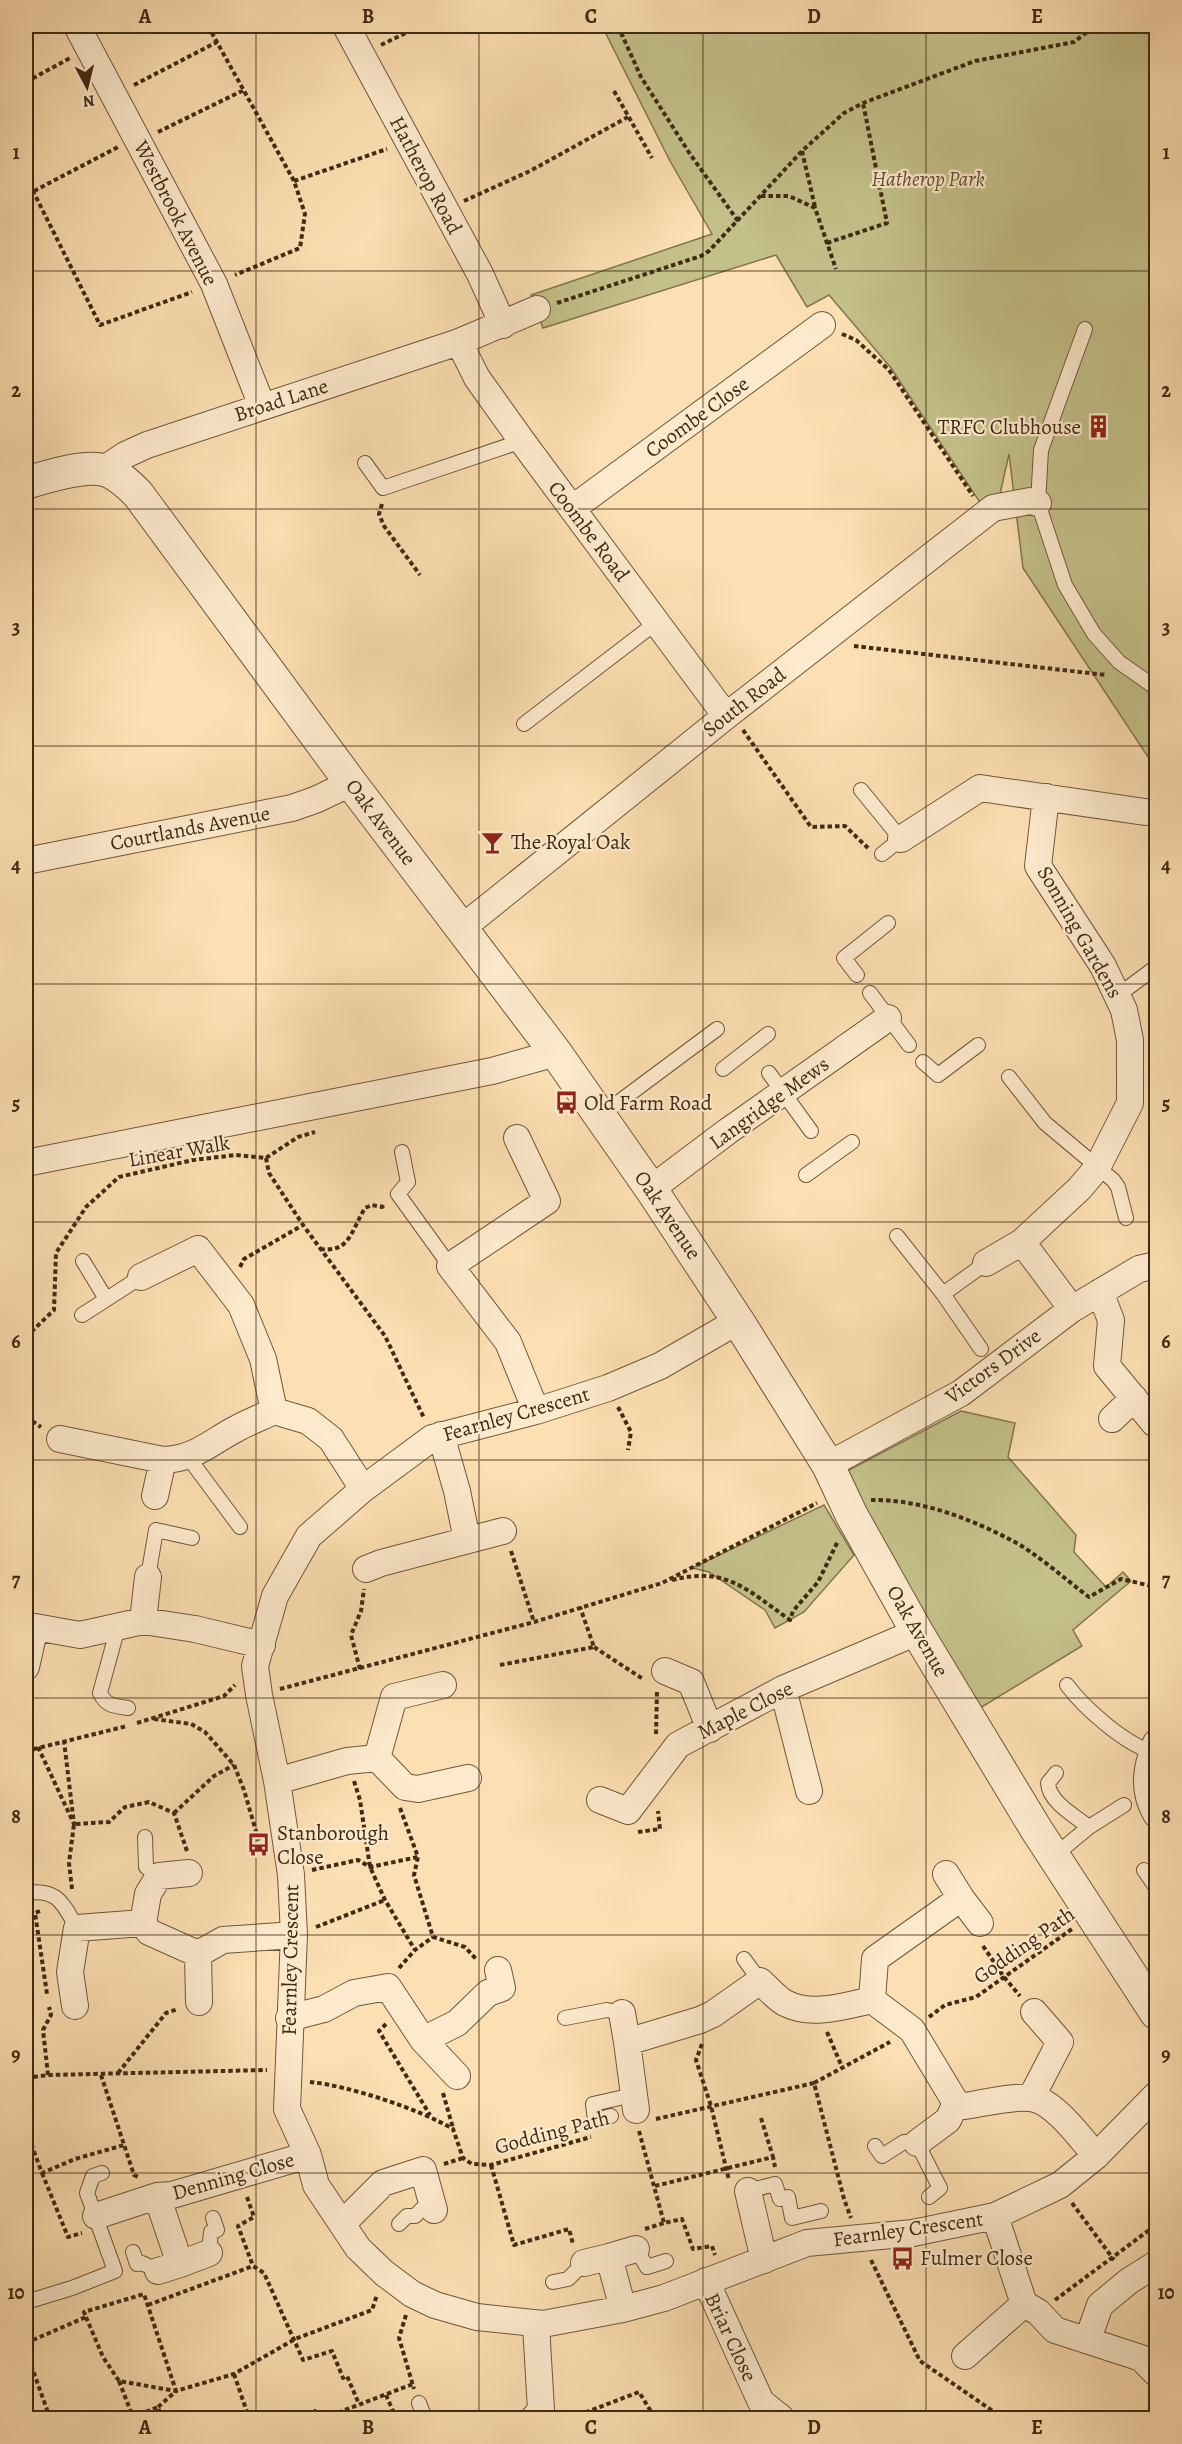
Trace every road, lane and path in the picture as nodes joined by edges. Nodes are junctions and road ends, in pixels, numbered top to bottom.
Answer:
1 (77, 26) edge
2 (208, 26) edge
3 (346, 26) edge
4 (420, 26) edge
5 (618, 26) edge
6 (1095, 26) edge
7 (218, 42) junction
8 (89, 48) junction
9 (361, 54) junction
10 (26, 82) edge
11 (614, 91) dead end
12 (114, 95) junction
13 (863, 103) junction
14 (628, 117) junction
15 (408, 141) junction
16 (802, 151) junction
17 (652, 158) dead end
18 (26, 177) edge
19 (294, 181) junction
20 (761, 196) junction
21 (815, 208) junction
22 (445, 211) junction
23 (738, 221) junction
24 (827, 243) junction
25 (836, 269) dead end
26 (213, 284) junction
27 (537, 309) joint
28 (503, 325) junction
29 (822, 325) joint
30 (1085, 329) dead end
31 (459, 342) junction
32 (262, 406) junction
33 (522, 441) junction
34 (365, 463) dead end
35 (104, 470) junction
36 (27, 479) edge
37 (1038, 502) junction
38 (573, 508) junction
39 (379, 514) dead end
40 (986, 514) junction
41 (420, 575) dead end
42 (657, 622) junction
43 (821, 642) junction
44 (1143, 679) junction
45 (1156, 688) edge
46 (728, 714) junction
47 (524, 724) dead end
48 (351, 783) junction
49 (861, 790) dead end
50 (1046, 797) junction
51 (1145, 812) dead end
52 (892, 847) junction
53 (26, 861) edge
54 (888, 923) dead end
55 (462, 928) junction
56 (1156, 967) edge
57 (857, 975) dead end
58 (870, 993) dead end
59 (1117, 996) junction
60 (888, 1018) junction
61 (717, 1029) dead end
62 (768, 1034) dead end
63 (909, 1045) dead end
64 (978, 1045) dead end
65 (556, 1053) junction
66 (923, 1062) dead end
67 (723, 1069) dead end
68 (1009, 1077) dead end
69 (776, 1082) junction
70 (600, 1116) junction
71 (325, 1128) dead end
72 (811, 1131) dead end
73 (517, 1138) dead end
74 (852, 1142) dead end
75 (402, 1152) dead end
76 (266, 1158) junction
77 (26, 1163) edge
78 (1097, 1168) junction
79 (806, 1175) dead end
80 (651, 1189) junction
81 (398, 1194) junction
82 (1126, 1218) dead end
83 (303, 1225) junction
84 (897, 1236) dead end
85 (1022, 1242) junction
86 (320, 1249) junction
87 (83, 1261) dead end
88 (986, 1263) joint
89 (1156, 1265) edge
90 (450, 1266) junction
91 (141, 1277) joint
92 (228, 1289) junction
93 (1100, 1292) junction
94 (943, 1294) junction
95 (106, 1299) junction
96 (1072, 1309) junction
97 (82, 1315) dead end
98 (738, 1321) junction
99 (26, 1338) edge
100 (981, 1349) dead end
101 (608, 1388) junction
102 (1134, 1398) junction
103 (274, 1411) junction
104 (536, 1411) junction
105 (1112, 1419) dead end
106 (1154, 1423) dead end
107 (436, 1436) junction
108 (60, 1439) dead end
109 (628, 1450) dead end
110 (176, 1459) junction
111 (828, 1465) junction
112 (363, 1489) junction
113 (155, 1496) dead end
114 (849, 1504) junction
115 (240, 1527) dead end
116 (503, 1531) joint
117 (192, 1538) dead end
118 (467, 1540) junction
119 (366, 1569) joint
120 (148, 1577) joint
121 (662, 1583) junction
122 (1156, 1587) edge
123 (580, 1607) junction
124 (143, 1622) junction
125 (534, 1622) junction
126 (118, 1627) junction
127 (917, 1632) junction
128 (262, 1645) junction
129 (500, 1665) dead end
130 (26, 1668) edge
131 (360, 1669) junction
132 (665, 1671) dead end
133 (443, 1685) dead end
134 (1067, 1685) dead end
135 (783, 1689) junction
136 (259, 1695) junction
137 (128, 1708) dead end
138 (154, 1719) dead end
139 (710, 1729) junction
140 (64, 1742) dead end
141 (38, 1747) dead end
142 (1154, 1748) edge
143 (376, 1758) junction
144 (347, 1761) junction
145 (234, 1765) junction
146 (1056, 1773) dead end
147 (468, 1778) dead end
148 (277, 1782) junction
149 (405, 1787) junction
150 (809, 1791) dead end
151 (600, 1800) dead end
152 (1124, 1805) dead end
153 (174, 1813) junction
154 (1156, 1814) edge
155 (74, 1824) junction
156 (1089, 1827) junction
157 (145, 1837) dead end
158 (1054, 1856) junction
159 (418, 1857) junction
160 (265, 1859) dead end
161 (370, 1867) junction
162 (1144, 1870) dead end
163 (189, 1873) joint
164 (946, 1874) dead end
165 (291, 1875) junction
166 (159, 1876) junction
167 (1153, 1887) edge
168 (72, 1892) dead end
169 (26, 1893) edge
170 (961, 1898) junction
171 (385, 1900) junction
172 (1093, 1915) junction
173 (143, 1923) junction
174 (980, 1923) joint
175 (77, 1928) junction
176 (294, 1935) junction
177 (433, 1937) junction
178 (198, 1954) junction
179 (744, 1959) dead end
180 (1004, 1977) junction
181 (500, 1979) joint
182 (760, 1981) junction
183 (872, 2000) junction
184 (198, 2002) joint
185 (402, 2005) junction
186 (75, 2006) dead end
187 (820, 2009) junction
188 (1034, 2012) joint
189 (622, 2013) joint
190 (1156, 2013) edge
191 (289, 2018) junction
192 (565, 2018) dead end
193 (700, 2020) junction
194 (912, 2030) junction
195 (423, 2040) junction
196 (627, 2042) junction
197 (842, 2067) junction
198 (118, 2073) junction
199 (101, 2075) junction
200 (289, 2075) junction
201 (457, 2076) joint
202 (26, 2078) edge
203 (814, 2083) junction
204 (1156, 2095) edge
205 (1031, 2098) junction
206 (956, 2103) junction
207 (711, 2106) junction
208 (629, 2111) junction
209 (430, 2115) junction
210 (761, 2118) dead end
211 (453, 2129) junction
212 (26, 2130) edge
213 (595, 2136) dead end
214 (917, 2143) junction
215 (124, 2145) junction
216 (875, 2146) dead end
217 (308, 2155) junction
218 (1096, 2156) junction
219 (772, 2157) junction
220 (491, 2165) junction
221 (726, 2168) junction
222 (42, 2173) junction
223 (102, 2173) dead end
224 (240, 2177) junction
225 (776, 2184) junction
226 (1060, 2185) junction
227 (656, 2186) junction
228 (739, 2188) junction
229 (165, 2195) junction
230 (929, 2197) dead end
231 (821, 2211) dead end
232 (434, 2213) joint
233 (995, 2216) junction
234 (213, 2218) dead end
235 (98, 2221) junction
236 (342, 2224) junction
237 (399, 2224) dead end
238 (1156, 2225) edge
239 (859, 2238) junction
240 (636, 2249) joint
241 (133, 2252) dead end
242 (208, 2253) joint
243 (609, 2258) junction
244 (1112, 2258) junction
245 (764, 2260) junction
246 (666, 2261) dead end
247 (584, 2263) junction
248 (1156, 2264) edge
249 (253, 2266) junction
250 (169, 2268) junction
251 (384, 2273) junction
252 (713, 2279) junction
253 (1129, 2281) junction
254 (553, 2282) dead end
255 (412, 2294) junction
256 (26, 2302) edge
257 (148, 2305) junction
258 (1031, 2308) junction
259 (623, 2309) junction
260 (86, 2317) junction
261 (536, 2325) junction
262 (296, 2339) junction
263 (1089, 2339) junction
264 (26, 2343) edge
265 (26, 2351) edge
266 (965, 2356) dead end
267 (1156, 2373) edge
268 (234, 2374) junction
269 (119, 2381) junction
270 (176, 2391) junction
271 (386, 2394) junction
272 (419, 2403) dead end
273 (358, 2404) junction
274 (158, 2407) junction
275 (538, 2414) edge
276 (50, 2418) edge
277 (162, 2418) edge
278 (249, 2418) edge
279 (292, 2418) edge
280 (319, 2418) edge
281 (324, 2418) edge
282 (396, 2418) edge
283 (425, 2418) edge
284 (655, 2418) edge
285 (781, 2418) edge
286 (1003, 2418) edge

1 - 8 street, Westbrook Avenue
2 - 7 path
3 - 9 street, Hatherop Road
4 - 9 path
5 - 23 path
6 - 13 path
7 - 12 path
7 - 19 path
8 - 10 path
8 - 12 street, Westbrook Avenue
9 - 15 street, Hatherop Road
11 - 14 path
12 - 26 street, Westbrook Avenue
13 - 16 path
13 - 24 path
14 - 17 path
14 - 22 path
15 - 19 path
15 - 22 street, Hatherop Road
16 - 20 path
16 - 21 path
18 - 26 path
19 - 26 path
20 - 21 path
20 - 23 path
21 - 24 path
22 - 28 street, Hatherop Road
23 - 27 path
24 - 25 path
26 - 32 street, Westbrook Avenue
27 - 28 street, Broad Lane
28 - 31 street, Broad Lane
29 - 38 street, Coombe Close
29 - 40 path
30 - 37 lane
31 - 32 street, Broad Lane
31 - 33 street, Coombe Road
32 - 35 street, Broad Lane
33 - 34 lane
33 - 38 street, Coombe Road
35 - 36 street, Broad Lane
35 - 48 street, Oak Avenue
37 - 40 street, South Road
37 - 44 lane
38 - 42 street, Coombe Road
39 - 41 path
40 - 43 street, South Road
42 - 46 street, Coombe Road
42 - 47 lane
43 - 44 path
43 - 46 street, South Road
44 - 45 lane
46 - 52 path
46 - 55 street, South Road
48 - 53 street, Courtlands Avenue
48 - 55 street, Oak Avenue
49 - 52 lane
50 - 51 street
50 - 52 street
50 - 59 street, Sonning Gardens
54 - 57 lane
55 - 65 street, Oak Avenue
56 - 59 lane
58 - 60 lane
59 - 78 street, Sonning Gardens
60 - 63 lane
60 - 69 street, Langridge Mews
61 - 70 lane
62 - 67 lane
64 - 66 lane
65 - 70 street, Oak Avenue
65 - 77 street
68 - 78 lane
69 - 72 lane
69 - 80 street, Langridge Mews
70 - 80 street, Oak Avenue
71 - 76 path
73 - 90 street
74 - 79 lane
75 - 81 lane
76 - 83 path
76 - 99 path, Linear Walk
78 - 82 lane
78 - 85 street, Sonning Gardens
80 - 98 street, Oak Avenue
81 - 86 path
81 - 90 lane
83 - 86 path
83 - 92 path
84 - 94 lane
85 - 88 street, Sonning Gardens
85 - 96 street
86 - 107 path
87 - 95 lane
88 - 94 lane
89 - 93 street, Victors Drive
90 - 104 street
91 - 92 street
91 - 95 lane
92 - 103 street
93 - 96 street, Victors Drive
93 - 102 street
94 - 100 lane
95 - 97 lane
96 - 111 street, Victors Drive
98 - 101 street, Fearnley Crescent
98 - 111 street, Oak Avenue
101 - 104 street, Fearnley Crescent
101 - 109 path
102 - 105 street
102 - 106 street
103 - 110 street
103 - 112 street
104 - 107 street, Fearnley Crescent
107 - 112 street, Fearnley Crescent
107 - 118 street
108 - 110 street
110 - 113 street
110 - 115 lane
111 - 114 street, Oak Avenue
112 - 128 street, Fearnley Crescent
114 - 121 path
114 - 121 path
114 - 122 path
114 - 127 street, Oak Avenue
116 - 118 street
116 - 125 path
117 - 120 lane
118 - 119 street
119 - 131 path
120 - 124 street
121 - 123 path
123 - 125 path
123 - 129 path
124 - 126 street
124 - 128 street
125 - 131 path
126 - 130 street
126 - 137 lane
127 - 135 street, Maple Close
127 - 158 street, Oak Avenue
128 - 136 street, Fearnley Crescent
131 - 136 path
132 - 139 street
133 - 143 street
134 - 142 lane
135 - 139 street, Maple Close
135 - 150 street
136 - 148 street, Fearnley Crescent
138 - 145 path
139 - 151 street, Maple Close
140 - 155 path
141 - 155 path
142 - 154 street
143 - 144 street
143 - 149 street
144 - 148 street
144 - 161 path
145 - 153 path
145 - 160 path
146 - 156 lane
147 - 149 street
148 - 165 street, Fearnley Crescent
149 - 159 path
152 - 156 lane
153 - 155 path
153 - 163 path
155 - 168 path
156 - 158 lane
157 - 166 lane
158 - 172 street, Oak Avenue
159 - 161 path
159 - 177 path
161 - 165 path
161 - 171 path
162 - 167 lane
163 - 166 street
164 - 170 street
165 - 176 street, Fearnley Crescent
166 - 173 street
169 - 175 lane
170 - 174 street
170 - 183 street
171 - 176 path
171 - 177 path
172 - 180 path, Godding Path
172 - 190 street, Oak Avenue
173 - 175 street
173 - 178 street
174 - 180 path
175 - 186 street
176 - 178 street
176 - 191 street, Fearnley Crescent
177 - 181 path
178 - 184 street
179 - 182 lane
180 - 188 path
180 - 194 path, Godding Path
181 - 195 street
182 - 187 street
182 - 193 street
183 - 187 street
183 - 194 street
184 - 198 path
185 - 191 street
185 - 195 street
185 - 209 path
187 - 197 path
188 - 205 street
189 - 192 lane
189 - 196 street
191 - 200 street, Fearnley Crescent
193 - 196 street
193 - 207 path
194 - 197 path, Godding Path
194 - 206 street
195 - 201 street
196 - 208 street
197 - 203 path, Godding Path
198 - 199 path
198 - 200 path
199 - 202 path
199 - 215 path
200 - 209 path
200 - 217 street, Fearnley Crescent
201 - 211 path
203 - 207 path, Godding Path
203 - 239 path
204 - 218 street, Fearnley Crescent
205 - 206 street
205 - 218 street
206 - 214 street
207 - 208 path, Godding Path
207 - 221 path
208 - 227 path
209 - 211 path
210 - 219 path
211 - 220 path, Godding Path
212 - 222 path
213 - 220 path, Godding Path
214 - 216 lane
214 - 230 lane
215 - 222 path
215 - 229 path
217 - 224 street, Denning Close
217 - 236 street, Fearnley Crescent
218 - 226 street, Fearnley Crescent
219 - 221 path
219 - 225 path
220 - 247 path
221 - 227 path
221 - 228 path
222 - 235 path
223 - 235 lane
224 - 229 street, Denning Close
224 - 249 path
225 - 228 lane
225 - 231 lane
226 - 233 street, Fearnley Crescent
226 - 244 path
227 - 252 path
228 - 245 street
229 - 235 street, Denning Close
229 - 250 street, Denning Close
232 - 236 street
232 - 237 lane
233 - 239 street, Fearnley Crescent
233 - 258 street
234 - 242 lane
235 - 256 lane
236 - 251 street, Fearnley Crescent
238 - 244 path
239 - 245 street, Fearnley Crescent
239 - 286 path
240 - 243 street
240 - 246 lane
241 - 250 lane
242 - 250 street
243 - 247 street
243 - 259 street
244 - 253 path
244 - 258 path
245 - 252 street, Fearnley Crescent
247 - 254 lane
248 - 253 street
249 - 257 path
249 - 262 path
251 - 255 street, Fearnley Crescent
251 - 262 path
252 - 259 street, Fearnley Crescent
252 - 285 street, Briar Close
253 - 263 street
255 - 261 street, Fearnley Crescent
255 - 271 path
257 - 260 path
257 - 270 path
258 - 263 street
258 - 266 street
259 - 261 street, Fearnley Crescent
260 - 264 path
260 - 269 path
261 - 275 street
262 - 268 path
262 - 273 path
263 - 267 street
265 - 276 path
268 - 270 path
268 - 278 path
269 - 270 path
269 - 274 path
270 - 274 path
271 - 273 path
271 - 282 path
272 - 283 lane
273 - 281 path
274 - 277 path
275 - 284 path
279 - 280 path

